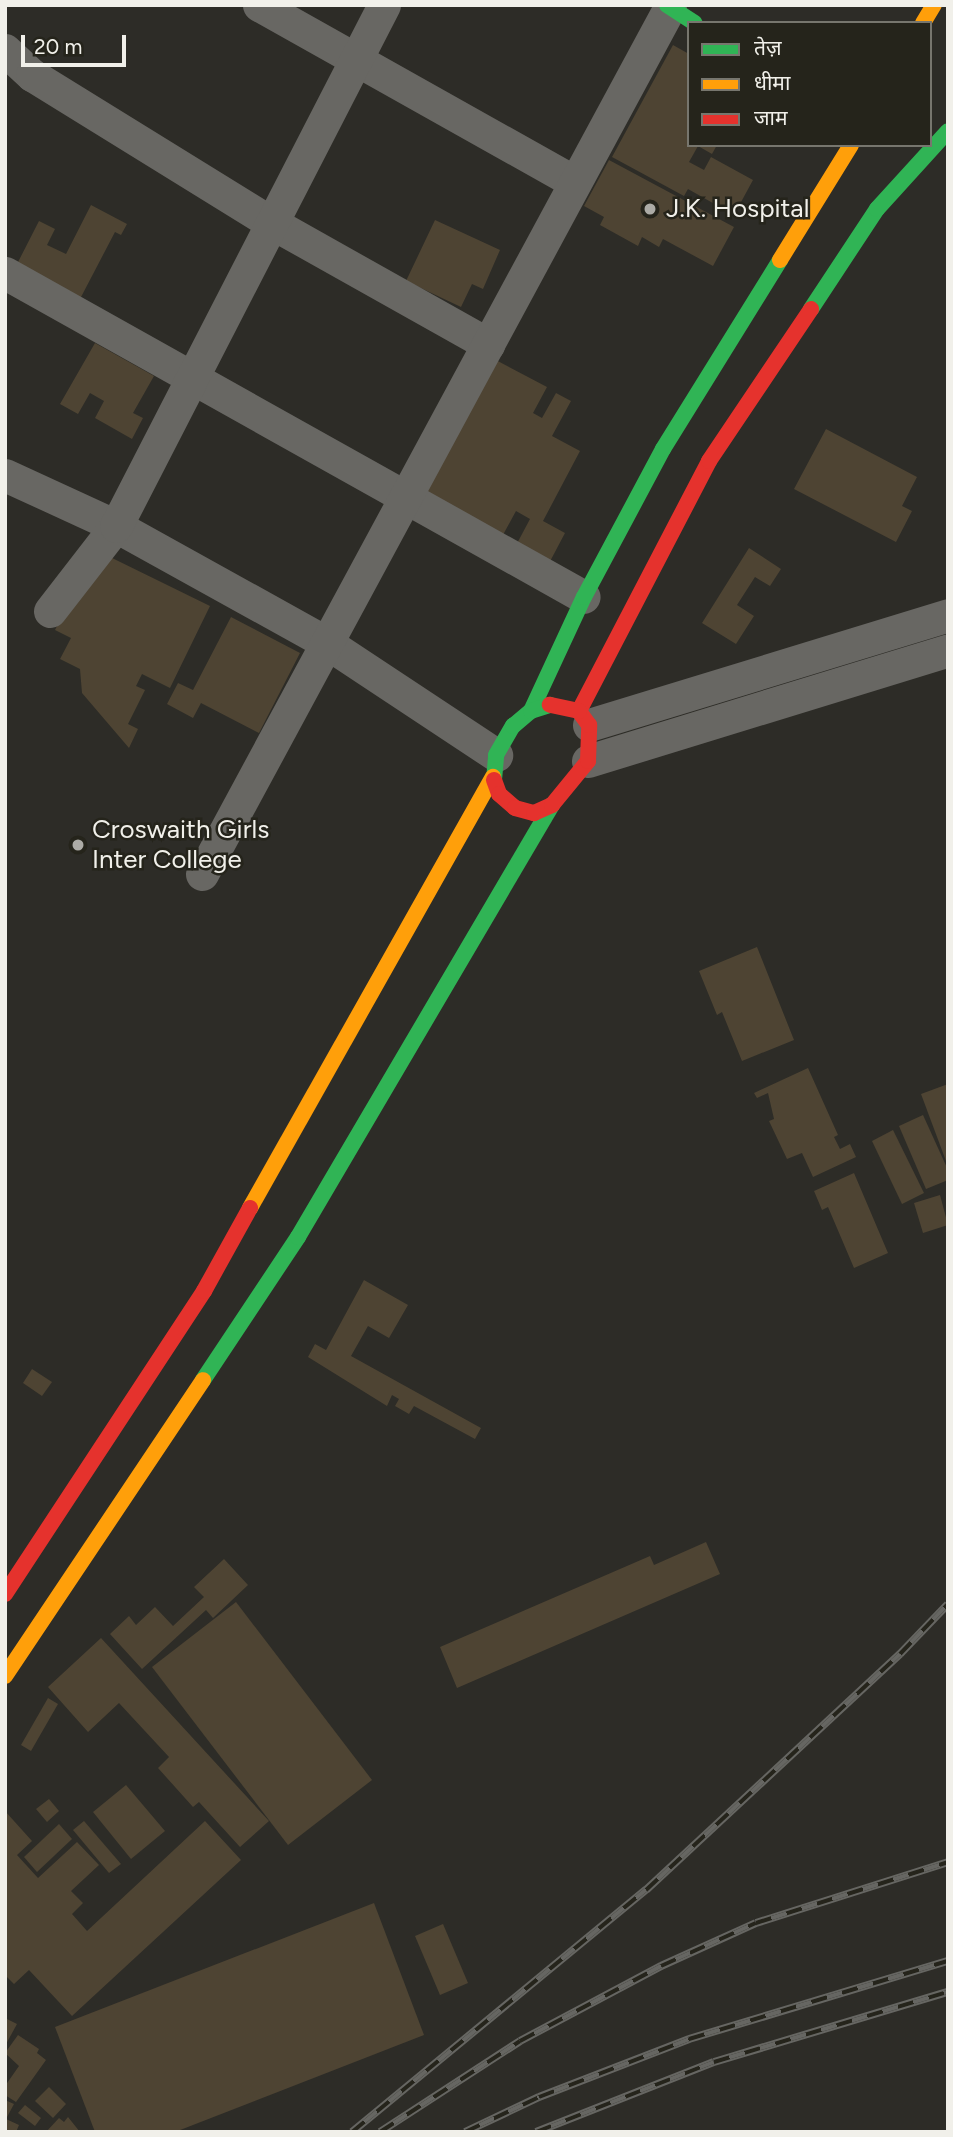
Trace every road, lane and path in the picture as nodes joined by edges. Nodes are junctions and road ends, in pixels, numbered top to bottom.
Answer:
1 (259, 5) edge
2 (384, 5) edge
3 (677, 12) edge
4 (928, 14) edge
5 (948, 19) edge
6 (5, 50) edge
7 (357, 57) junction
8 (948, 131) edge
9 (932, 146) edge
10 (849, 147) edge
11 (931, 147) edge
12 (840, 162) junction
13 (855, 176) dead end
14 (575, 182) junction
15 (272, 223) junction
16 (5, 273) edge
17 (488, 344) junction
18 (192, 379) junction
19 (5, 475) edge
20 (405, 497) junction
21 (116, 526) junction
22 (584, 597) junction
23 (50, 611) dead end
24 (948, 615) edge
25 (327, 643) junction
26 (948, 650) edge
27 (531, 710) junction
28 (584, 718) junction
29 (588, 761) junction
30 (494, 766) junction
31 (552, 804) junction
32 (202, 874) dead end
33 (5, 1594) edge
34 (5, 1676) edge

1 - 7 street
2 - 7 street
3 - 14 street
4 - 5 main road
6 - 15 street
7 - 14 street
7 - 15 street
8 - 9 main road
10 - 12 main road
11 - 28 main road
12 - 13 main road
12 - 22 main road
14 - 17 street
15 - 17 street
15 - 18 street
16 - 18 street
17 - 20 street
18 - 20 street
18 - 21 street
19 - 21 street
20 - 22 street
20 - 25 street
21 - 23 street
21 - 25 street
22 - 27 main road
24 - 28 street
25 - 30 street
25 - 32 street
26 - 29 street
27 - 28 main road
27 - 30 main road
28 - 29 main road
29 - 31 main road
30 - 31 main road
30 - 33 main road
31 - 34 main road

